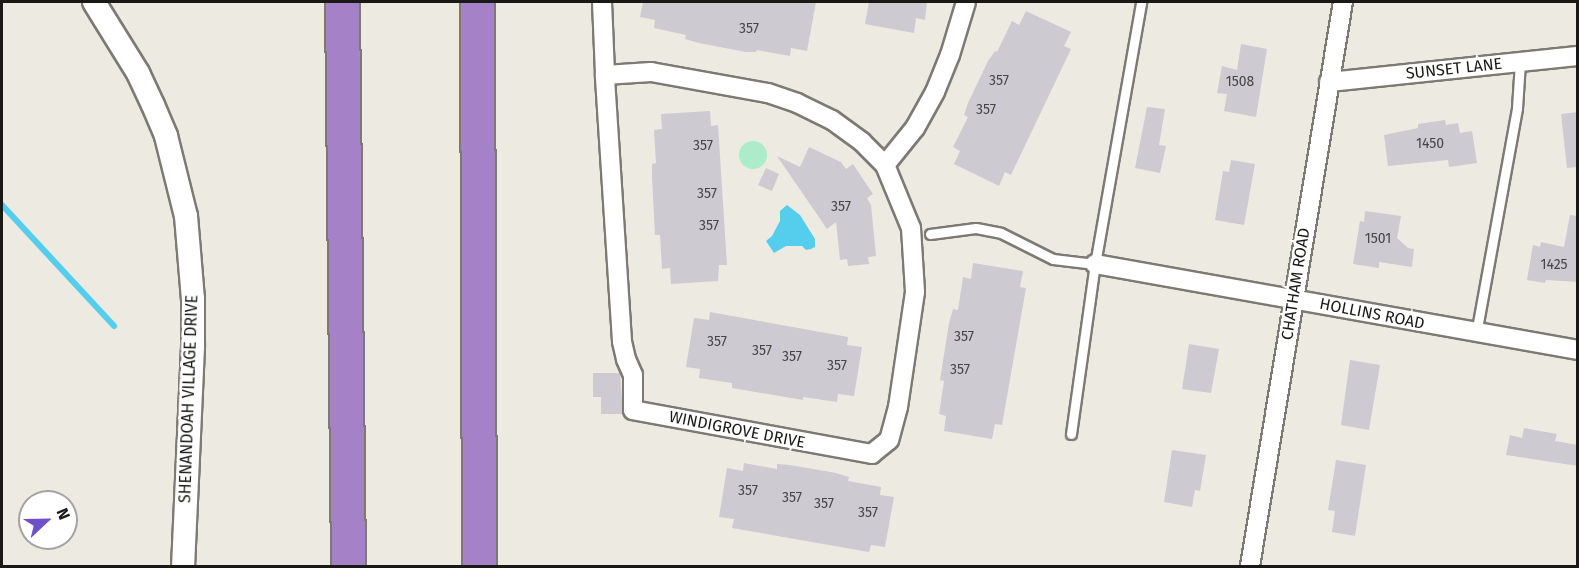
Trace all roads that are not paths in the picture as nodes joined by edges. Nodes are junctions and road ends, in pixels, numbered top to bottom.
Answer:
1 (94, 2) edge
2 (342, 2) edge
3 (477, 2) edge
4 (602, 2) edge
5 (966, 2) edge
6 (1141, 2) edge
7 (1343, 2) edge
8 (1578, 56) edge
9 (1520, 62) junction
10 (605, 75) junction
11 (1329, 82) junction
12 (885, 165) junction
13 (930, 234) dead end
14 (1095, 264) junction
15 (1293, 299) junction
16 (1476, 334) junction
17 (1578, 350) edge
18 (1071, 434) dead end
19 (183, 567) edge
20 (348, 567) edge
21 (479, 567) edge
22 (1250, 567) edge

1 - 19 street, SHENANDOAH VILLAGE DRIVE
2 - 20 highway
3 - 21 highway
4 - 10 street, WINDIGROVE DRIVE
5 - 12 street
6 - 14 lane
7 - 11 street, CHATHAM ROAD
8 - 9 street, SUNSET LANE
9 - 11 street, SUNSET LANE
9 - 16 lane
10 - 12 street, WINDIGROVE DRIVE
10 - 12 street, WINDIGROVE DRIVE
11 - 15 street, CHATHAM ROAD
13 - 14 lane
14 - 15 street, HOLLINS ROAD
14 - 18 lane
15 - 16 street, HOLLINS ROAD
15 - 22 street, CHATHAM ROAD
16 - 17 street, HOLLINS ROAD

